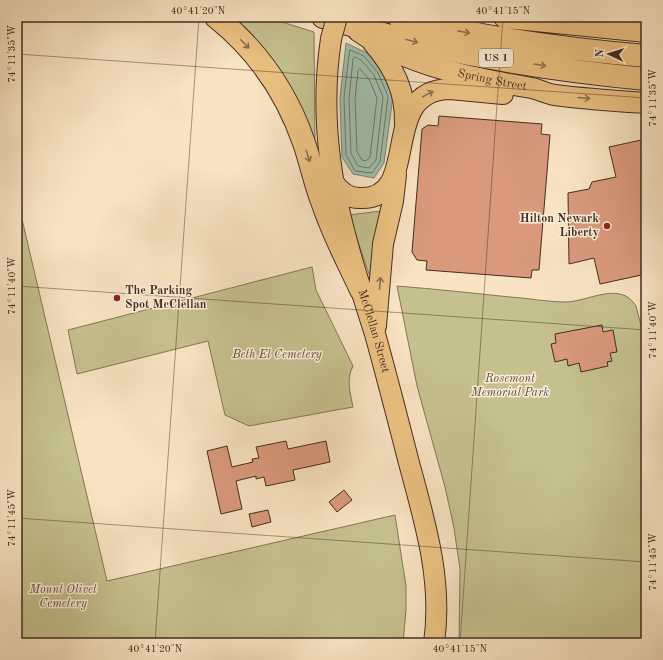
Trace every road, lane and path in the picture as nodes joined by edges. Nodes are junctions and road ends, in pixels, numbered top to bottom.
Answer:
1 (216, 17) edge
2 (323, 17) edge
3 (399, 17) edge
4 (505, 17) edge
5 (342, 20) edge
6 (646, 31) edge
7 (370, 40) junction
8 (646, 56) edge
9 (646, 80) edge
10 (553, 95) junction
11 (646, 103) edge
12 (405, 124) junction
13 (397, 163) junction
14 (334, 183) junction
15 (361, 290) junction
16 (375, 336) junction
17 (434, 643) edge

1 -> 15 highway
2 - 5 highway, US 1
3 -> 8 highway
4 - 6 highway
5 - 7 main road, Spring Street
5 -> 9 highway, US 1
5 - 14 main road, McClellan Street, bridge
7 - 10 main road, Spring Street
7 - 12 main road
10 -> 11 main road, Spring Street
12 -> 10 main road
12 - 13 main road
13 - 14 main road
16 -> 13 main road
14 - 15 main road, McClellan Street
15 - 16 main road, McClellan Street
16 - 17 main road, McClellan Street

